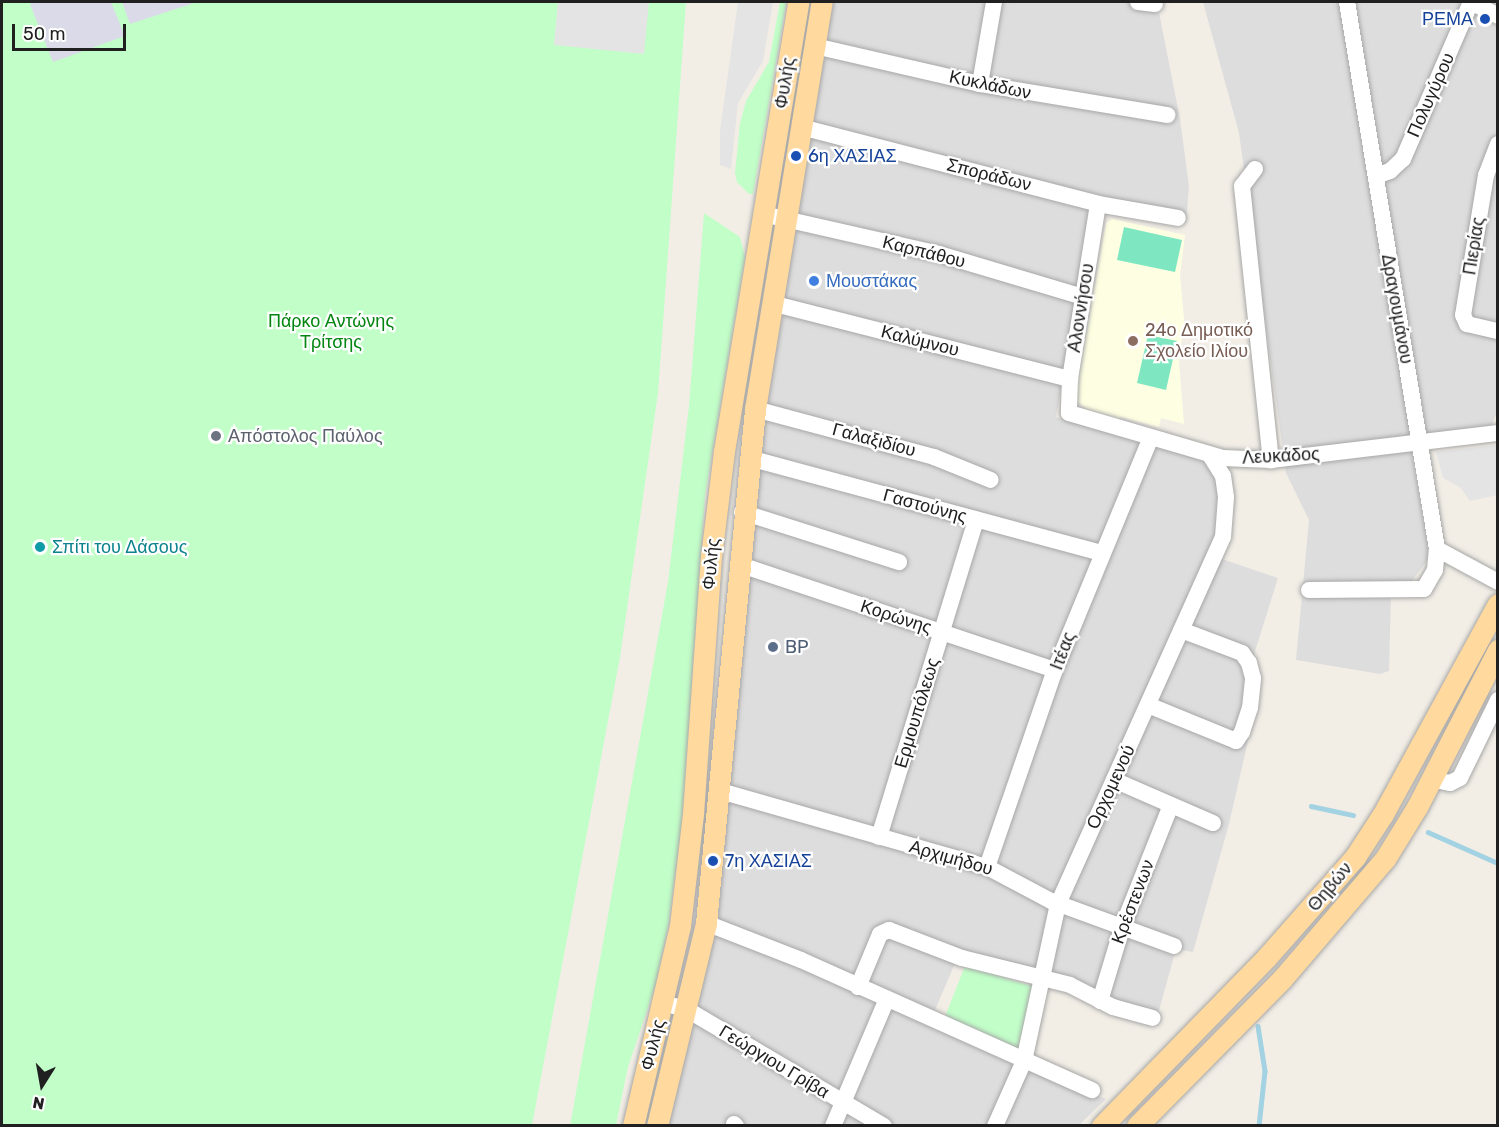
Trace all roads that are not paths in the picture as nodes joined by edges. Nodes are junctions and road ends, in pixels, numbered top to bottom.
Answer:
1 (798, 2) edge
2 (822, 2) edge
3 (994, 2) edge
4 (1347, 2) edge
5 (1471, 2) edge
6 (1497, 16) edge
7 (815, 46) junction
8 (980, 84) junction
9 (1167, 115) dead end
10 (801, 127) junction
11 (1497, 144) edge
12 (1255, 169) dead end
13 (1376, 176) junction
14 (1098, 204) junction
15 (763, 214) junction
16 (1178, 218) dead end
17 (786, 219) junction
18 (1083, 297) junction
19 (771, 303) junction
20 (1497, 331) edge
21 (1070, 379) junction
22 (755, 410) junction
23 (1069, 413) joint
24 (1497, 433) edge
25 (1150, 439) junction
26 (1420, 444) junction
27 (1216, 456) junction
28 (749, 458) junction
29 (1263, 459) junction
30 (991, 480) dead end
31 (742, 512) junction
32 (976, 520) junction
33 (1437, 549) junction
34 (1101, 553) junction
35 (899, 562) dead end
36 (738, 564) junction
37 (1494, 574) edge
38 (1309, 590) dead end
39 (1497, 604) edge
40 (1181, 630) junction
41 (942, 632) junction
42 (1497, 650) edge
43 (1055, 670) junction
44 (1497, 700) edge
45 (1148, 705) junction
46 (1431, 779) junction
47 (1114, 780) junction
48 (720, 791) junction
49 (1171, 805) junction
50 (1213, 823) dead end
51 (879, 837) junction
52 (987, 867) junction
53 (1058, 904) junction
54 (706, 923) junction
55 (1122, 928) junction
56 (1174, 946) dead end
57 (1042, 978) junction
58 (858, 987) junction
59 (887, 999) junction
60 (1100, 1001) junction
61 (663, 1003) junction
62 (686, 1009) junction
63 (1153, 1018) dead end
64 (1024, 1061) junction
65 (1092, 1090) dead end
66 (842, 1103) junction
67 (633, 1125) edge
68 (657, 1125) edge
69 (832, 1125) edge
70 (884, 1125) edge
71 (995, 1125) edge
72 (1102, 1125) edge
73 (1137, 1125) edge

1 - 15 main road, Φυλής
2 - 7 main road, Φυλής
3 - 8 street
4 - 13 street, Δραγουμάνου
5 - 6 street
5 - 13 street, Πολυγύρου
7 - 8 street, Κυκλάδων
7 - 10 main road, Φυλής
8 - 9 street, Κυκλάδων
10 - 14 street, Σποράδων
10 - 17 main road, Φυλής
11 - 20 street, Πιερίας
12 - 29 street
13 - 26 street, Δραγουμάνου
14 - 16 street, Σποράδων
14 - 18 street, Αλοννήσου
15 - 17 street, Καρπάθου
15 - 61 main road, Φυλής
17 - 18 street, Καρπάθου
17 - 19 main road, Φυλής
18 - 21 street, Αλοννήσου
19 - 21 street, Καλύμνου
19 - 22 main road, Φυλής
21 - 23 street, Αλοννήσου
22 - 28 main road, Φυλής
22 - 30 street, Γαλαξιδίου
23 - 25 street, Λευκάδος
24 - 26 street, Λευκάδος
25 - 27 street, Λευκάδος
25 - 34 street, Ιτέας
26 - 29 street, Λευκάδος
26 - 33 street, Δραγουμάνου
27 - 29 street, Λευκάδος
27 - 40 street, Ορχομενού
28 - 31 main road, Φυλής
28 - 32 street, Γαστούνης
31 - 35 street
31 - 36 main road, Φυλής
32 - 34 street, Γαστούνης
32 - 41 street, Ερμουπόλεως
33 - 37 street
33 - 38 street
34 - 43 street, Ιτέας
36 - 41 street, Κορώνης
36 - 48 main road, Φυλής
39 - 72 main road, Θηβών
40 - 45 street, Ορχομενού
40 - 45 street
41 - 43 street, Κορώνης
41 - 51 street, Ερμουπόλεως
42 - 46 main road, Θηβών
43 - 52 street, Ιτέας
44 - 46 street
45 - 47 street, Ορχομενού
46 - 73 main road, Θηβών
47 - 49 street
47 - 53 street, Ορχομενού
48 - 51 street, Αρχιμήδου
48 - 54 main road, Φυλής
49 - 50 street
49 - 55 street, Κρέστενων
51 - 52 street, Αρχιμήδου
52 - 53 street, Αρχιμήδου
53 - 55 street, Αρχιμήδου
53 - 57 street, Ορχομενού
54 - 58 street
54 - 62 main road, Φυλής
55 - 56 street, Αρχιμήδου
55 - 60 street, Κρέστενων
57 - 58 street
57 - 60 street
57 - 64 street, Ορχομενού
58 - 59 street
59 - 64 street
59 - 66 street
60 - 63 street
61 - 62 street, Γεώργιου Γρίβα
61 - 67 main road, Φυλής
62 - 66 street, Γεώργιου Γρίβα
62 - 68 main road, Φυλής
64 - 65 street
64 - 71 street, Ορχομενού
66 - 69 street
66 - 70 street, Γεώργιου Γρίβα

